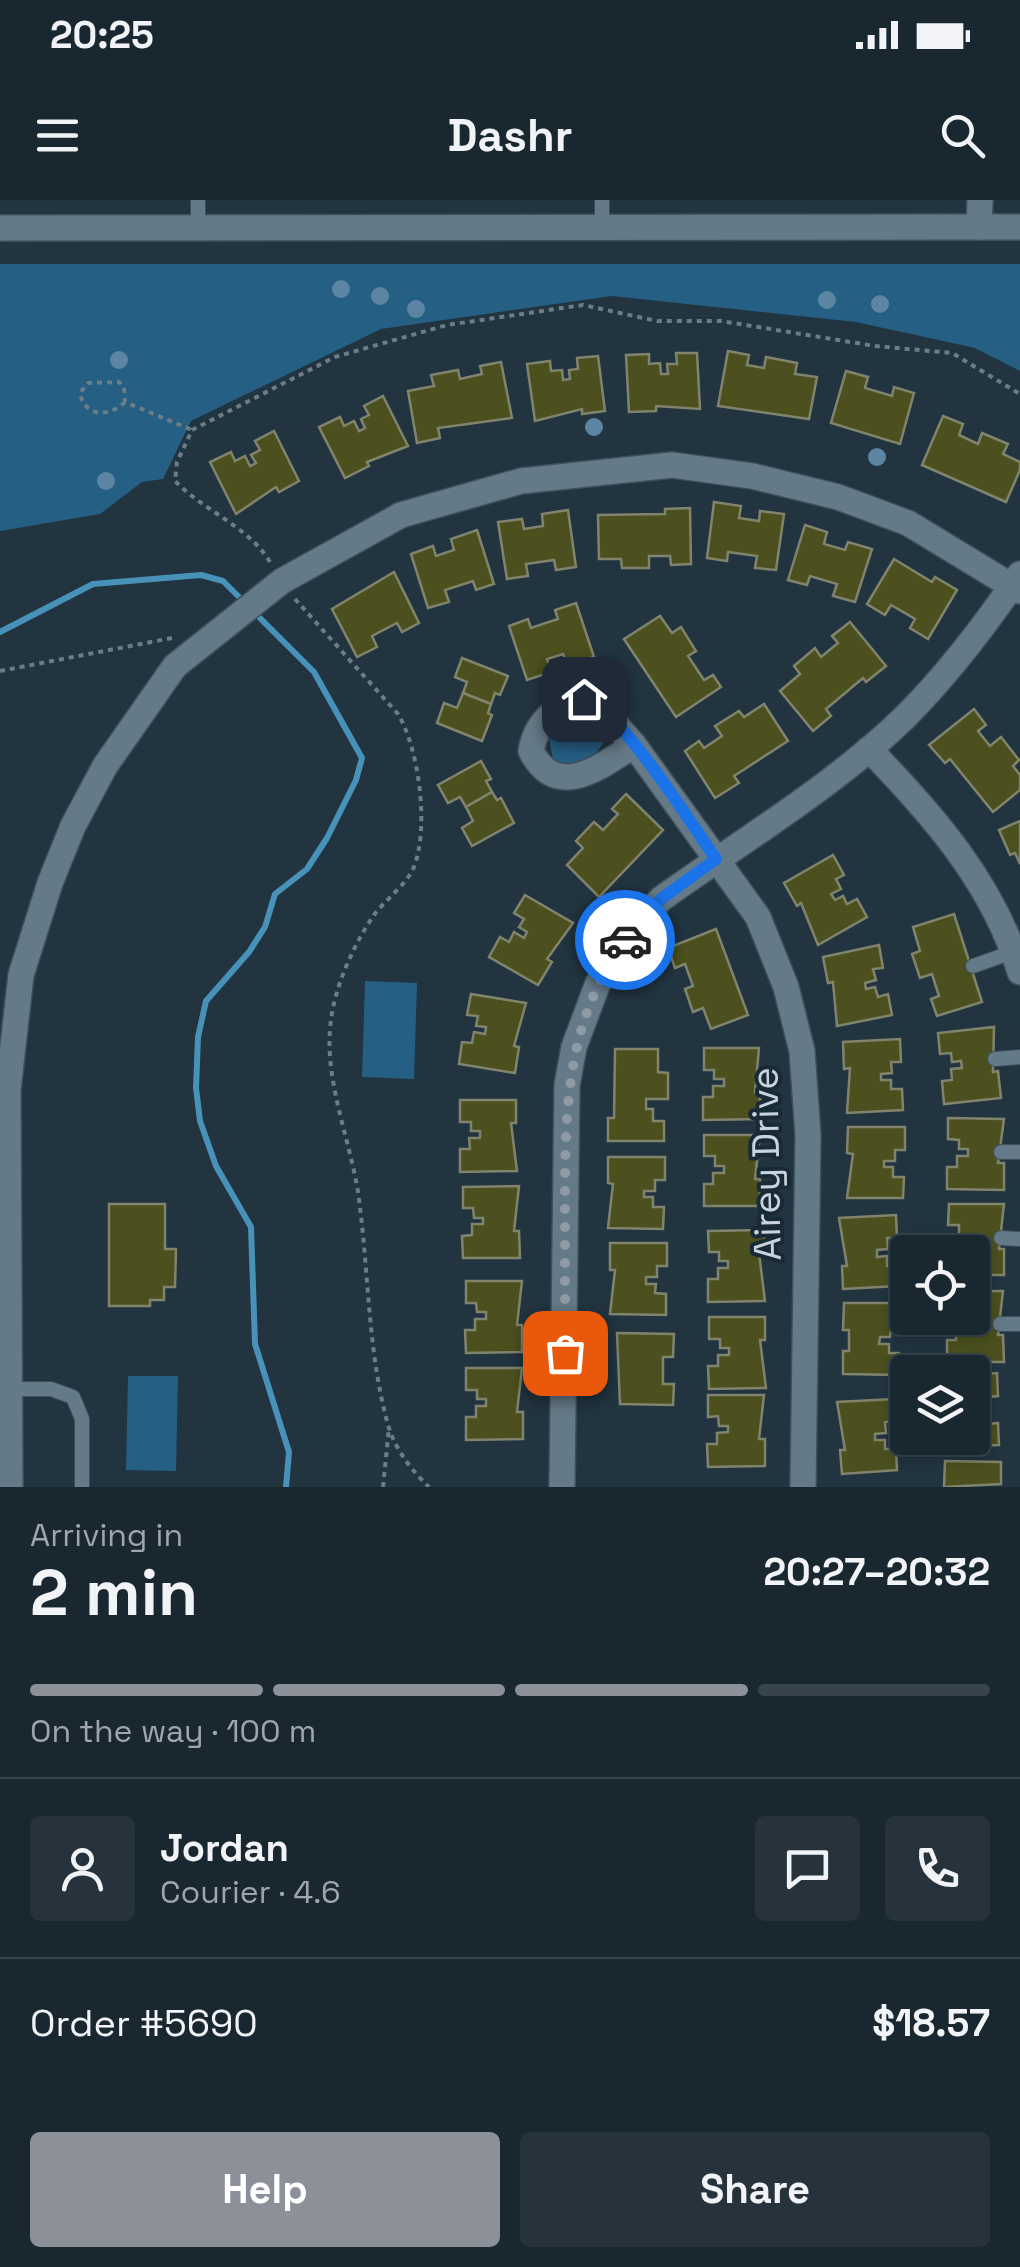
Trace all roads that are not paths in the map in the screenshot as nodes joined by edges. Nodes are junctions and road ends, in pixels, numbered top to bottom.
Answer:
1 (198, 200) edge
2 (602, 200) edge
3 (980, 200) edge
4 (602, 226) junction
5 (198, 227) junction
6 (980, 227) junction
7 (1020, 227) edge
8 (0, 228) edge
9 (1017, 584) edge
10 (634, 744) dead end
11 (869, 750) junction
12 (716, 859) junction
13 (1017, 960) edge
14 (973, 966) dead end
15 (1020, 1056) edge
16 (995, 1059) dead end
17 (1001, 1152) dead end
18 (1020, 1152) edge
19 (1001, 1238) dead end
20 (1020, 1238) edge
21 (1000, 1324) dead end
22 (1020, 1324) edge
23 (9, 1389) junction
24 (10, 1487) edge
25 (82, 1487) edge
26 (562, 1487) edge
27 (803, 1487) edge

1 - 5 lane
2 - 4 lane
3 - 6 street
4 - 5 street
4 - 6 street
5 - 8 street
6 - 7 street
9 - 11 street
9 - 23 street
10 - 12 street, Airey Drive
11 - 12 street
11 - 13 street
12 - 26 street
12 - 27 street, Airey Drive
13 - 14 lane
15 - 16 lane
17 - 18 lane
19 - 20 lane
21 - 22 lane
23 - 24 street
23 - 25 lane

